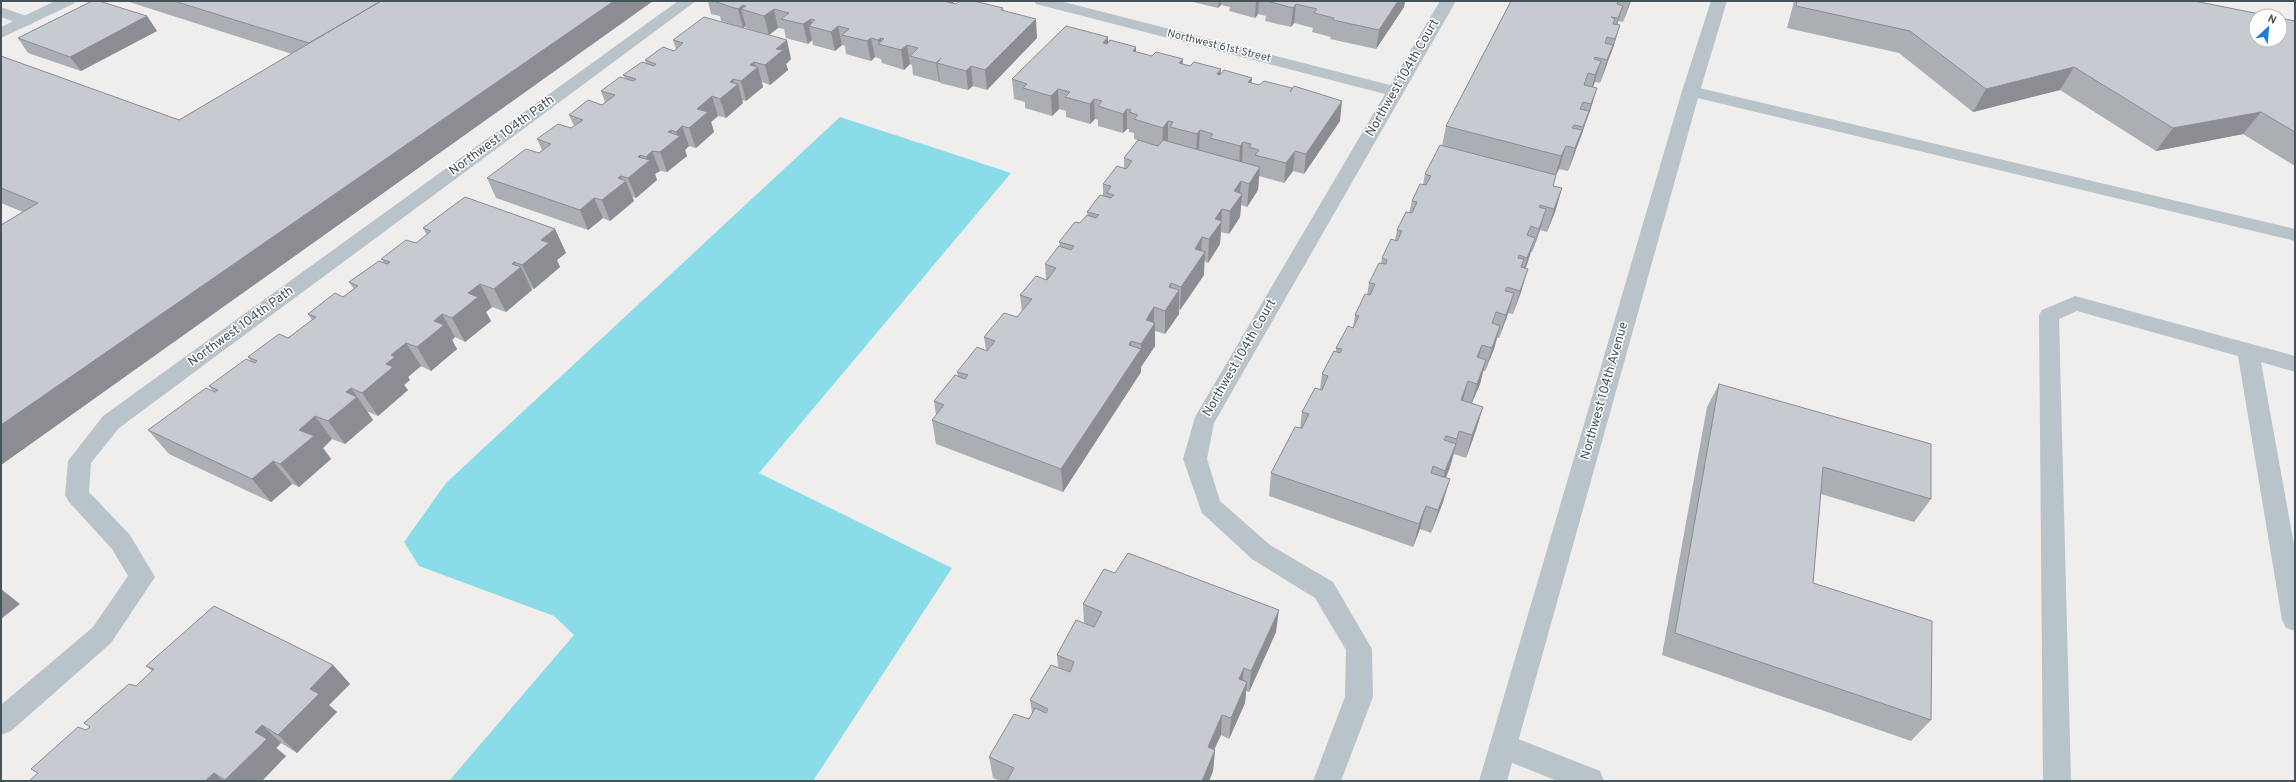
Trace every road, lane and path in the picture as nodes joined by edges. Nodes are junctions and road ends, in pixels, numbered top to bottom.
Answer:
1 (67, 1) edge
2 (688, 1) edge
3 (1042, 1) edge
4 (1448, 1) edge
5 (1718, 1) edge
6 (1, 12) edge
7 (26, 21) junction
8 (1, 33) edge
9 (1691, 91) junction
10 (1396, 92) junction
11 (2295, 235) edge
12 (2248, 352) junction
13 (2295, 364) edge
14 (2295, 620) edge
15 (1, 722) edge
16 (1503, 746) junction
17 (1327, 781) edge
18 (1493, 781) edge
19 (1590, 781) edge
20 (2057, 781) edge

1 - 7 street
2 - 15 street, Northwest 104th Path
3 - 10 street, Northwest 61st Street
4 - 10 street, Northwest 104th Court
5 - 9 street, Northwest 104th Avenue
6 - 7 street
7 - 8 street
9 - 11 street
9 - 16 street, Northwest 104th Avenue
10 - 17 street, Northwest 104th Court
12 - 13 street
12 - 14 street
12 - 20 street
16 - 18 street, Northwest 104th Avenue
16 - 19 street

